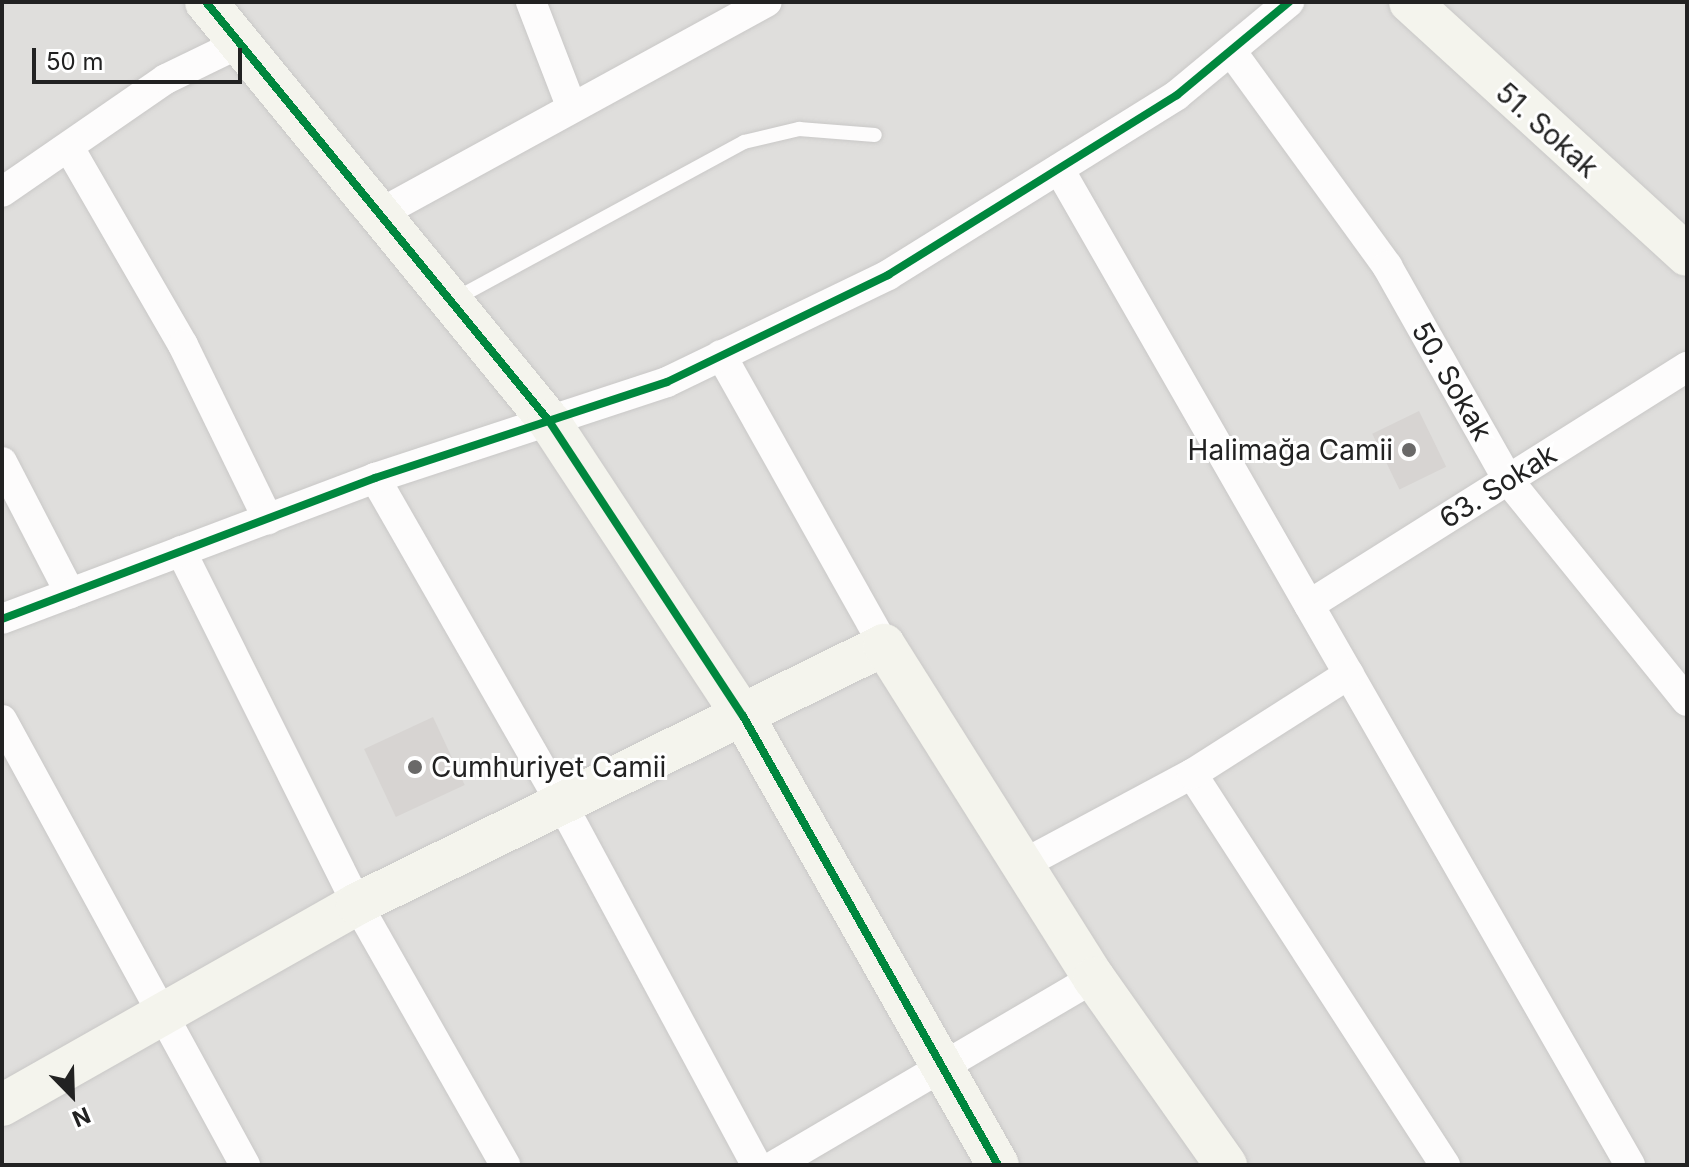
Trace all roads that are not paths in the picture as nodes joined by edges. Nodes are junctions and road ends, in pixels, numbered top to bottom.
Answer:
1 (206, 2) edge
2 (531, 2) edge
3 (767, 2) edge
4 (1289, 2) edge
5 (1410, 2) edge
6 (240, 43) junction
7 (1231, 51) junction
8 (570, 103) junction
9 (875, 135) dead end
10 (71, 151) junction
11 (1059, 169) junction
12 (2, 192) edge
13 (379, 214) junction
14 (1687, 255) edge
15 (451, 301) junction
16 (721, 355) junction
17 (1687, 367) edge
18 (549, 421) junction
19 (2, 462) edge
20 (375, 478) junction
21 (1508, 480) junction
22 (268, 519) junction
23 (181, 551) junction
24 (70, 593) junction
25 (1309, 605) junction
26 (2, 619) edge
27 (884, 645) junction
28 (1349, 674) junction
29 (1687, 701) edge
30 (743, 716) junction
31 (2, 720) edge
32 (1192, 774) junction
33 (563, 806) junction
34 (1022, 865) junction
35 (357, 904) junction
36 (1094, 978) junction
37 (164, 1016) junction
38 (943, 1067) junction
39 (2, 1105) edge
40 (245, 1165) edge
41 (505, 1165) edge
42 (756, 1165) edge
43 (775, 1165) edge
44 (998, 1165) edge
45 (1226, 1165) edge
46 (1445, 1165) edge
47 (1630, 1165) edge

1 - 6 street
2 - 8 street
3 - 8 street
4 - 7 street
5 - 14 street, 51. Sokak
6 - 10 street
6 - 13 street
7 - 11 street
7 - 21 street, 50. Sokak
8 - 13 street
9 - 15 lane
10 - 12 street
10 - 22 street
11 - 16 street
11 - 25 street
13 - 15 street
15 - 18 street
16 - 18 street
16 - 27 street
17 - 21 street, 63. Sokak
18 - 20 street
18 - 30 street
19 - 24 street
20 - 22 street
20 - 33 street
21 - 25 street, 63. Sokak
21 - 29 street, 50. Sokak
22 - 23 street
23 - 24 street
23 - 35 street
24 - 26 street
25 - 28 street
27 - 30 street
27 - 34 street
28 - 32 street
28 - 47 street
30 - 33 street
30 - 38 street
31 - 37 street
32 - 34 street
32 - 46 street
33 - 35 street
33 - 42 street
34 - 36 street
35 - 37 street
35 - 41 street
36 - 38 street
36 - 45 street
37 - 39 street
37 - 40 street
38 - 43 street
38 - 44 street

